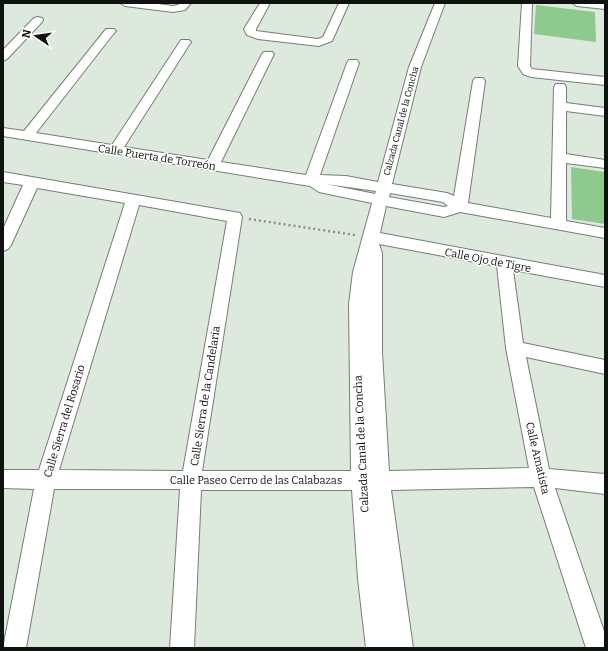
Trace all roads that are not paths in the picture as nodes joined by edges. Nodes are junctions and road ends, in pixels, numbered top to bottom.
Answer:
1 (125, 3) edge
2 (186, 3) edge
3 (265, 3) edge
4 (344, 3) edge
5 (440, 3) edge
6 (527, 3) edge
7 (577, 3) edge
8 (605, 6) edge
9 (38, 20) dead end
10 (110, 31) dead end
11 (185, 42) dead end
12 (268, 54) dead end
13 (3, 57) edge
14 (353, 63) dead end
15 (479, 81) dead end
16 (605, 81) edge
17 (560, 87) dead end
18 (560, 106) junction
19 (605, 112) edge
20 (3, 132) edge
21 (27, 136) junction
22 (115, 150) junction
23 (559, 158) junction
24 (605, 164) edge
25 (212, 166) junction
26 (3, 177) edge
27 (32, 182) junction
28 (311, 182) junction
29 (382, 194) junction
30 (133, 200) junction
31 (460, 207) junction
32 (558, 225) junction
33 (605, 233) edge
34 (370, 239) junction
35 (3, 245) edge
36 (504, 263) junction
37 (605, 281) edge
38 (515, 348) junction
39 (605, 367) edge
40 (540, 477) junction
41 (3, 479) edge
42 (46, 479) junction
43 (191, 480) junction
44 (371, 480) junction
45 (605, 484) edge
46 (14, 648) edge
47 (182, 648) edge
48 (378, 648) edge
49 (401, 648) edge
50 (598, 648) edge

1 - 2 street
3 - 4 street
5 - 29 street, Calzada Canal de la Concha
6 - 16 street
7 - 8 street
9 - 13 street
10 - 21 street
11 - 22 street
12 - 25 street
14 - 28 street
15 - 31 street
17 - 18 street
18 - 19 street
18 - 23 street
20 - 21 street, Calle Puerta de Torreón
21 - 22 street, Calle Puerta de Torreón
22 - 25 street, Calle Puerta de Torreón
23 - 24 street
23 - 32 street
25 - 28 street, Calle Puerta de Torreón
26 - 27 street
27 - 30 street
27 - 35 street
28 - 29 street, Calle Puerta de Torreón
29 - 31 street, Calle Puerta de Torreón
29 - 34 street, Calzada Canal de la Concha
30 - 42 street, Calle Sierra del Rosario
30 - 43 street, Calle Sierra de la Candelaria
31 - 32 street, Calle Puerta de Torreón
32 - 33 street, Calle Puerta de Torreón
34 - 36 street, Calle Ojo de Tigre
34 - 44 street, Calzada Canal de la Concha
36 - 37 street, Calle Ojo de Tigre
36 - 38 street, Calle Amatista
38 - 39 street
38 - 40 street, Calle Amatista
40 - 44 street, Calle Paseo Cerro de las Calabazas
40 - 45 street, Calle Paseo Cerro de las Calabazas
40 - 50 street, Calle Amatista
41 - 42 street, Calle Paseo Cerro de las Calabazas
42 - 43 street, Calle Paseo Cerro de las Calabazas
42 - 46 street, Calle Sierra del Rosario
43 - 44 street, Calle Paseo Cerro de las Calabazas
43 - 47 street, Calle Sierra de la Candelaria
44 - 48 street, Calzada Canal de la Concha
44 - 49 street, Calzada Canal de la Concha

